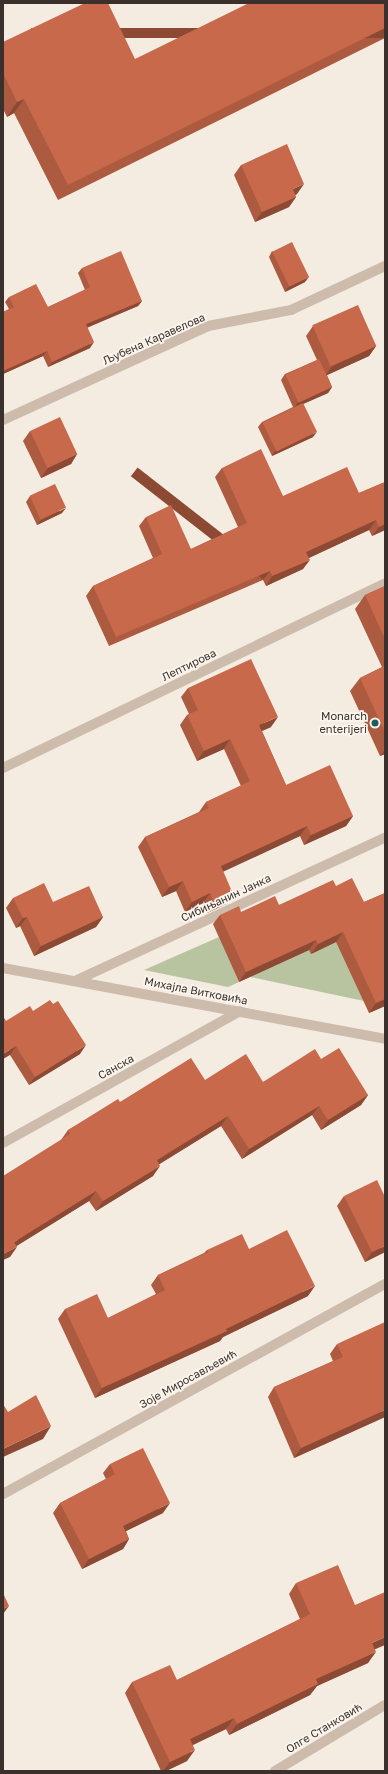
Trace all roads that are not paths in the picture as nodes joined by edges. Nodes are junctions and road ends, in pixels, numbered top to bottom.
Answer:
1 (385, 266) edge
2 (3, 420) edge
3 (385, 583) edge
4 (3, 768) edge
5 (385, 838) edge
6 (3, 968) edge
7 (77, 980) junction
8 (240, 1011) junction
9 (385, 1039) edge
10 (3, 1143) edge
11 (385, 1284) edge
12 (3, 1494) edge
13 (385, 1706) edge
14 (275, 1771) edge

1 - 2 street, Љубена Каравелова
3 - 4 street, Лептирова
5 - 7 street, Сибињанин Јанка
6 - 7 street, Михајла Витковића
7 - 8 street, Михајла Витковића
8 - 9 street, Михајла Витковића
8 - 10 street, Санска
11 - 12 street, Зоје Миросављевић
13 - 14 street, Олге Станковић

